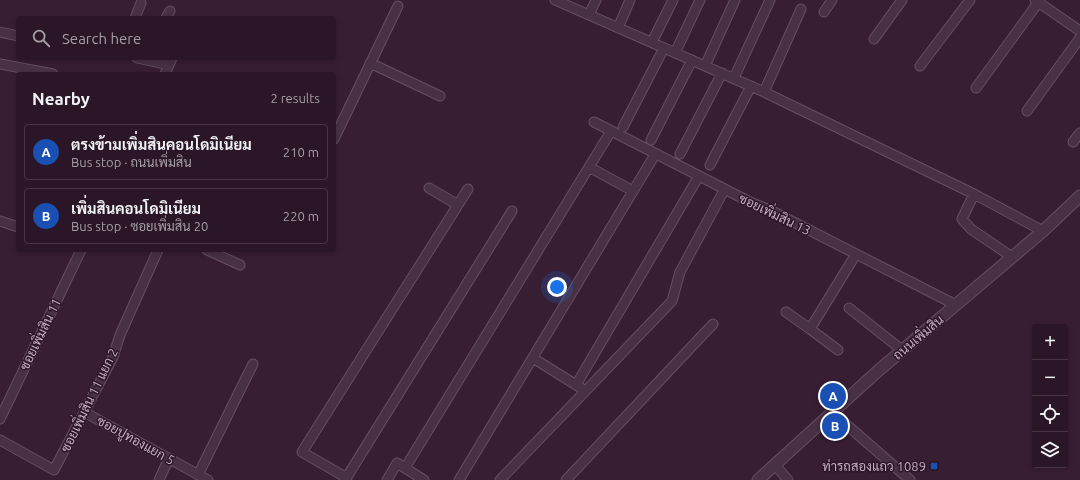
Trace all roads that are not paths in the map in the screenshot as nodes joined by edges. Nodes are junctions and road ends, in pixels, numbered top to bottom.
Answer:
1 (596, 0) edge
2 (630, 0) edge
3 (673, 0) edge
4 (700, 0) edge
5 (735, 0) edge
6 (770, 0) edge
7 (832, 0) edge
8 (902, 0) edge
9 (970, 0) edge
10 (558, 1) edge
11 (1038, 1) edge
12 (141, 3) dead end
13 (398, 6) dead end
14 (801, 9) dead end
15 (824, 12) dead end
16 (589, 15) junction
17 (136, 16) edge
18 (618, 28) junction
19 (1080, 30) edge
20 (0, 32) edge
21 (16, 36) edge
22 (1080, 38) edge
23 (874, 39) dead end
24 (652, 42) junction
25 (664, 48) junction
26 (675, 53) junction
27 (155, 60) edge
28 (692, 60) junction
29 (170, 62) edge
30 (370, 63) junction
31 (0, 64) edge
32 (705, 66) junction
33 (920, 66) dead end
34 (42, 72) edge
35 (166, 72) edge
36 (722, 73) junction
37 (734, 78) junction
38 (751, 86) junction
39 (976, 88) dead end
40 (764, 92) junction
41 (440, 96) dead end
42 (1027, 110) dead end
43 (594, 122) dead end
44 (623, 127) dead end
45 (1080, 133) edge
46 (336, 135) edge
47 (608, 136) dead end
48 (651, 140) dead end
49 (1073, 142) dead end
50 (680, 154) dead end
51 (653, 158) dead end
52 (710, 165) dead end
53 (589, 167) junction
54 (696, 180) dead end
55 (429, 188) dead end
56 (468, 189) dead end
57 (633, 191) junction
58 (722, 194) dead end
59 (974, 194) junction
60 (1080, 196) edge
61 (458, 205) junction
62 (512, 211) dead end
63 (1, 224) edge
64 (16, 224) edge
65 (1043, 231) junction
66 (78, 252) edge
67 (157, 252) edge
68 (211, 252) edge
69 (856, 254) junction
70 (1012, 257) junction
71 (240, 265) dead end
72 (956, 305) junction
73 (849, 308) dead end
74 (786, 312) dead end
75 (714, 324) dead end
76 (810, 329) junction
77 (838, 350) dead end
78 (902, 350) junction
79 (533, 358) junction
80 (253, 364) dead end
81 (576, 385) junction
82 (586, 391) junction
83 (84, 412) junction
84 (832, 412) junction
85 (0, 419) edge
86 (0, 440) edge
87 (169, 458) junction
88 (775, 465) junction
89 (405, 468) junction
90 (198, 475) junction
91 (346, 479) edge
92 (159, 480) edge
93 (208, 480) edge
94 (387, 480) edge
95 (424, 480) edge
96 (459, 480) edge
97 (500, 480) edge
98 (566, 480) edge
99 (758, 480) edge
100 (788, 480) edge
101 (910, 480) edge

1 - 16 street
2 - 18 street
3 - 24 street
4 - 26 street
5 - 32 street
6 - 37 street
7 - 15 street
8 - 23 street
9 - 33 street
10 - 16 street
11 - 19 street
11 - 39 street
12 - 17 street
13 - 30 street
14 - 40 street
16 - 18 street
18 - 24 street
20 - 21 street
22 - 42 street
24 - 25 street
25 - 26 street
25 - 44 street
26 - 28 street
27 - 29 street
28 - 32 street
28 - 48 street
29 - 35 street
30 - 41 street
30 - 46 street
31 - 34 street
32 - 36 street
36 - 37 street
36 - 50 street
37 - 38 street
38 - 40 street
38 - 52 street
40 - 59 street
43 - 69 street, ซอยเพิ่มสิน 13
45 - 49 street
47 - 53 street
51 - 57 street
53 - 57 street
53 - 89 street
54 - 81 street
55 - 61 street
56 - 61 street
57 - 79 street
58 - 82 street
59 - 65 street
59 - 70 street
60 - 65 street, ถนนเพิ่มสิน
61 - 91 street
62 - 91 street
63 - 64 street
65 - 70 street, ถนนเพิ่มสิน
66 - 85 street, ซอยเพิ่มสิน 11
67 - 83 street, ซอยเพิ่มสิน 11 แยก 2
68 - 71 street
69 - 72 street, ซอยเพิ่มสิน 13
69 - 76 street
70 - 72 street, ถนนเพิ่มสิน
72 - 78 street, ถนนเพิ่มสิน
73 - 78 street
74 - 76 street
75 - 98 street
76 - 77 street
78 - 84 street, ถนนเพิ่มสิน
79 - 81 street
79 - 96 street
80 - 90 street
81 - 82 street
82 - 97 street
83 - 86 street, ซอยเพิ่มสิน 11 แยก 2
83 - 87 street, ซอยปูทองแยก 5
84 - 88 street, ถนนเพิ่มสิน
84 - 101 street
87 - 90 street, ซอยปูทองแยก 5
87 - 92 street
88 - 99 street, ถนนเพิ่มสิน
88 - 100 street
89 - 94 street
89 - 95 street
90 - 93 street, ซอยปูทองแยก 5

